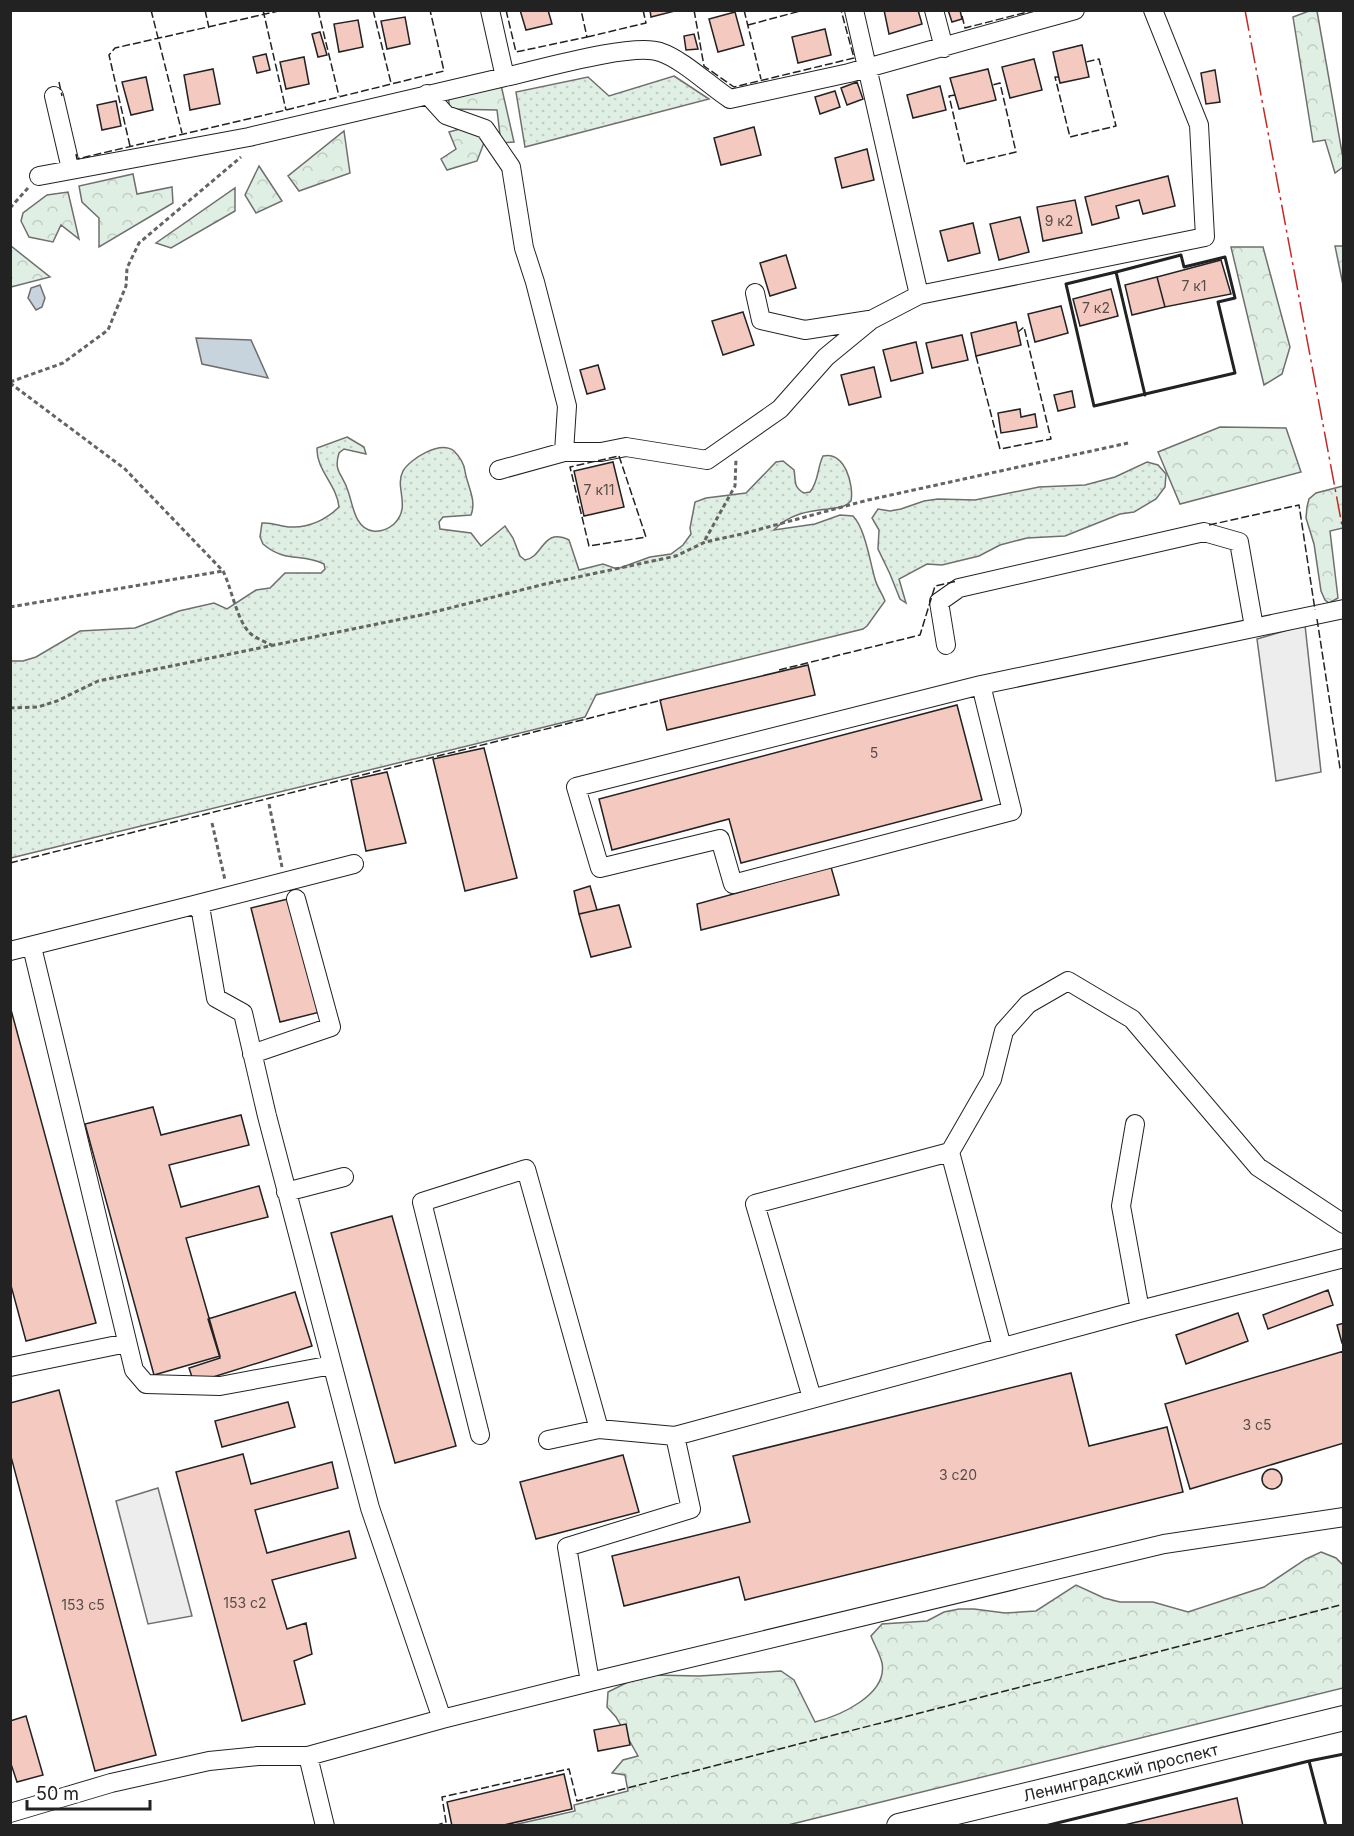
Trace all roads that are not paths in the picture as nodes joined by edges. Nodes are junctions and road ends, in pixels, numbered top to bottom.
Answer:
1 (490, 10) edge
2 (854, 10) edge
3 (934, 10) edge
4 (1075, 10) edge
5 (1153, 10) edge
6 (944, 48) junction
7 (868, 68) junction
8 (505, 77) junction
9 (427, 94) junction
10 (54, 96) dead end
11 (71, 169) junction
12 (39, 176) road end
13 (754, 293) dead end
14 (919, 295) junction
15 (871, 320) junction
16 (564, 452) junction
17 (499, 470) dead end
18 (1344, 609) edge
19 (1254, 627) junction
20 (946, 645) dead end
21 (981, 685) junction
22 (354, 864) dead end
23 (296, 899) dead end
24 (194, 905) junction
25 (32, 947) junction
26 (10, 951) edge
27 (252, 1054) junction
28 (1135, 1124) dead end
29 (950, 1152) junction
30 (344, 1177) dead end
31 (286, 1191) junction
32 (1344, 1224) edge
33 (1344, 1258) edge
34 (1140, 1310) junction
35 (127, 1343) junction
36 (1002, 1347) junction
37 (332, 1365) junction
38 (10, 1367) edge
39 (812, 1398) junction
40 (599, 1429) junction
41 (480, 1435) dead end
42 (675, 1436) junction
43 (548, 1440) dead end
44 (1344, 1517) edge
45 (590, 1682) junction
46 (1344, 1718) edge
47 (442, 1719) junction
48 (308, 1756) junction
49 (10, 1814) edge
50 (325, 1826) edge
51 (899, 1826) edge

1 - 8 street
2 - 7 street
3 - 6 street
4 - 6 street
5 - 14 street
6 - 7 street
7 - 8 street
7 - 14 street
8 - 9 street
9 - 11 street
9 - 16 street
10 - 11 street
11 - 12 street
13 - 15 street
14 - 15 street
15 - 16 street
16 - 17 street
18 - 19 street
19 - 20 street
19 - 21 street
21 - 21 street
22 - 24 street
23 - 27 street
24 - 25 street
24 - 27 street
25 - 26 street
25 - 35 street
27 - 31 street
28 - 34 street
29 - 32 street
29 - 36 street
29 - 39 street
30 - 31 street
31 - 37 street
33 - 34 street
34 - 36 street
35 - 37 street
35 - 38 street
36 - 39 street
37 - 47 street
39 - 42 street
40 - 41 street
40 - 42 street
40 - 43 street
42 - 45 street
44 - 45 street
45 - 47 street
46 - 51 main road, Ленинградский проспект
47 - 48 street
48 - 49 street
48 - 50 street

